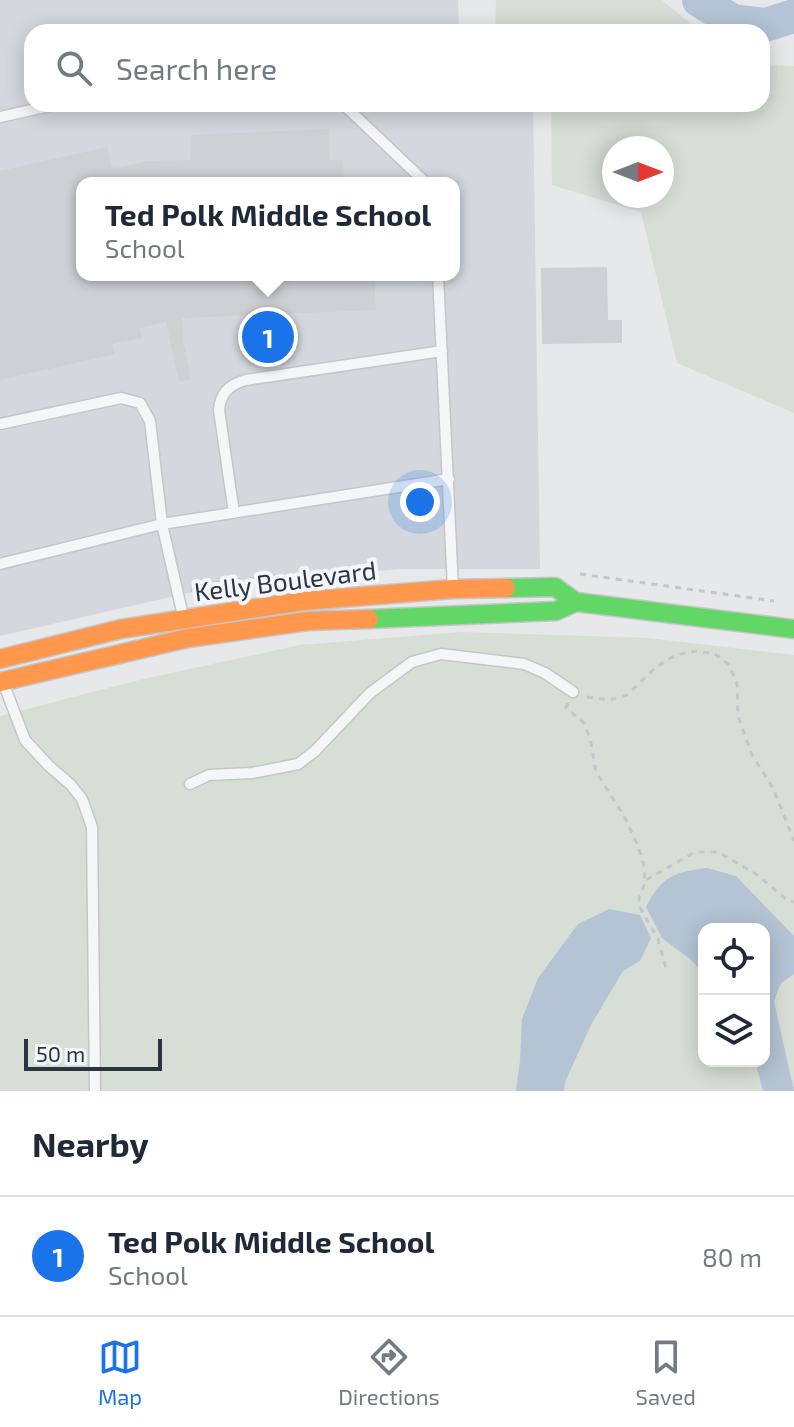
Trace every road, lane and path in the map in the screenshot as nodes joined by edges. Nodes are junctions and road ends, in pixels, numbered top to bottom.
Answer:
1 (24, 112) edge
2 (351, 112) edge
3 (0, 117) edge
4 (420, 177) edge
5 (438, 281) edge
6 (442, 351) junction
7 (0, 424) edge
8 (449, 479) junction
9 (234, 513) junction
10 (162, 524) junction
11 (0, 564) edge
12 (453, 589) junction
13 (576, 602) junction
14 (183, 618) junction
15 (794, 629) edge
16 (0, 659) edge
17 (1, 678) edge
18 (573, 692) junction
19 (190, 784) dead end
20 (794, 841) edge
21 (644, 881) junction
22 (794, 902) edge
23 (667, 972) dead end
24 (95, 1091) edge

1 - 3 lane
2 - 4 lane
5 - 6 lane
6 - 8 lane
6 - 9 lane
7 - 10 lane
8 - 9 lane
8 - 12 lane
9 - 10 lane
10 - 11 lane
10 - 14 lane
12 - 13 street, Kelly Boulevard
12 - 14 street, Kelly Boulevard
13 - 15 street, Kelly Boulevard
13 - 17 street, Kelly Boulevard
14 - 16 street, Kelly Boulevard
17 - 24 lane
18 - 19 lane
18 - 20 path
18 - 21 path
21 - 22 path
21 - 23 path

